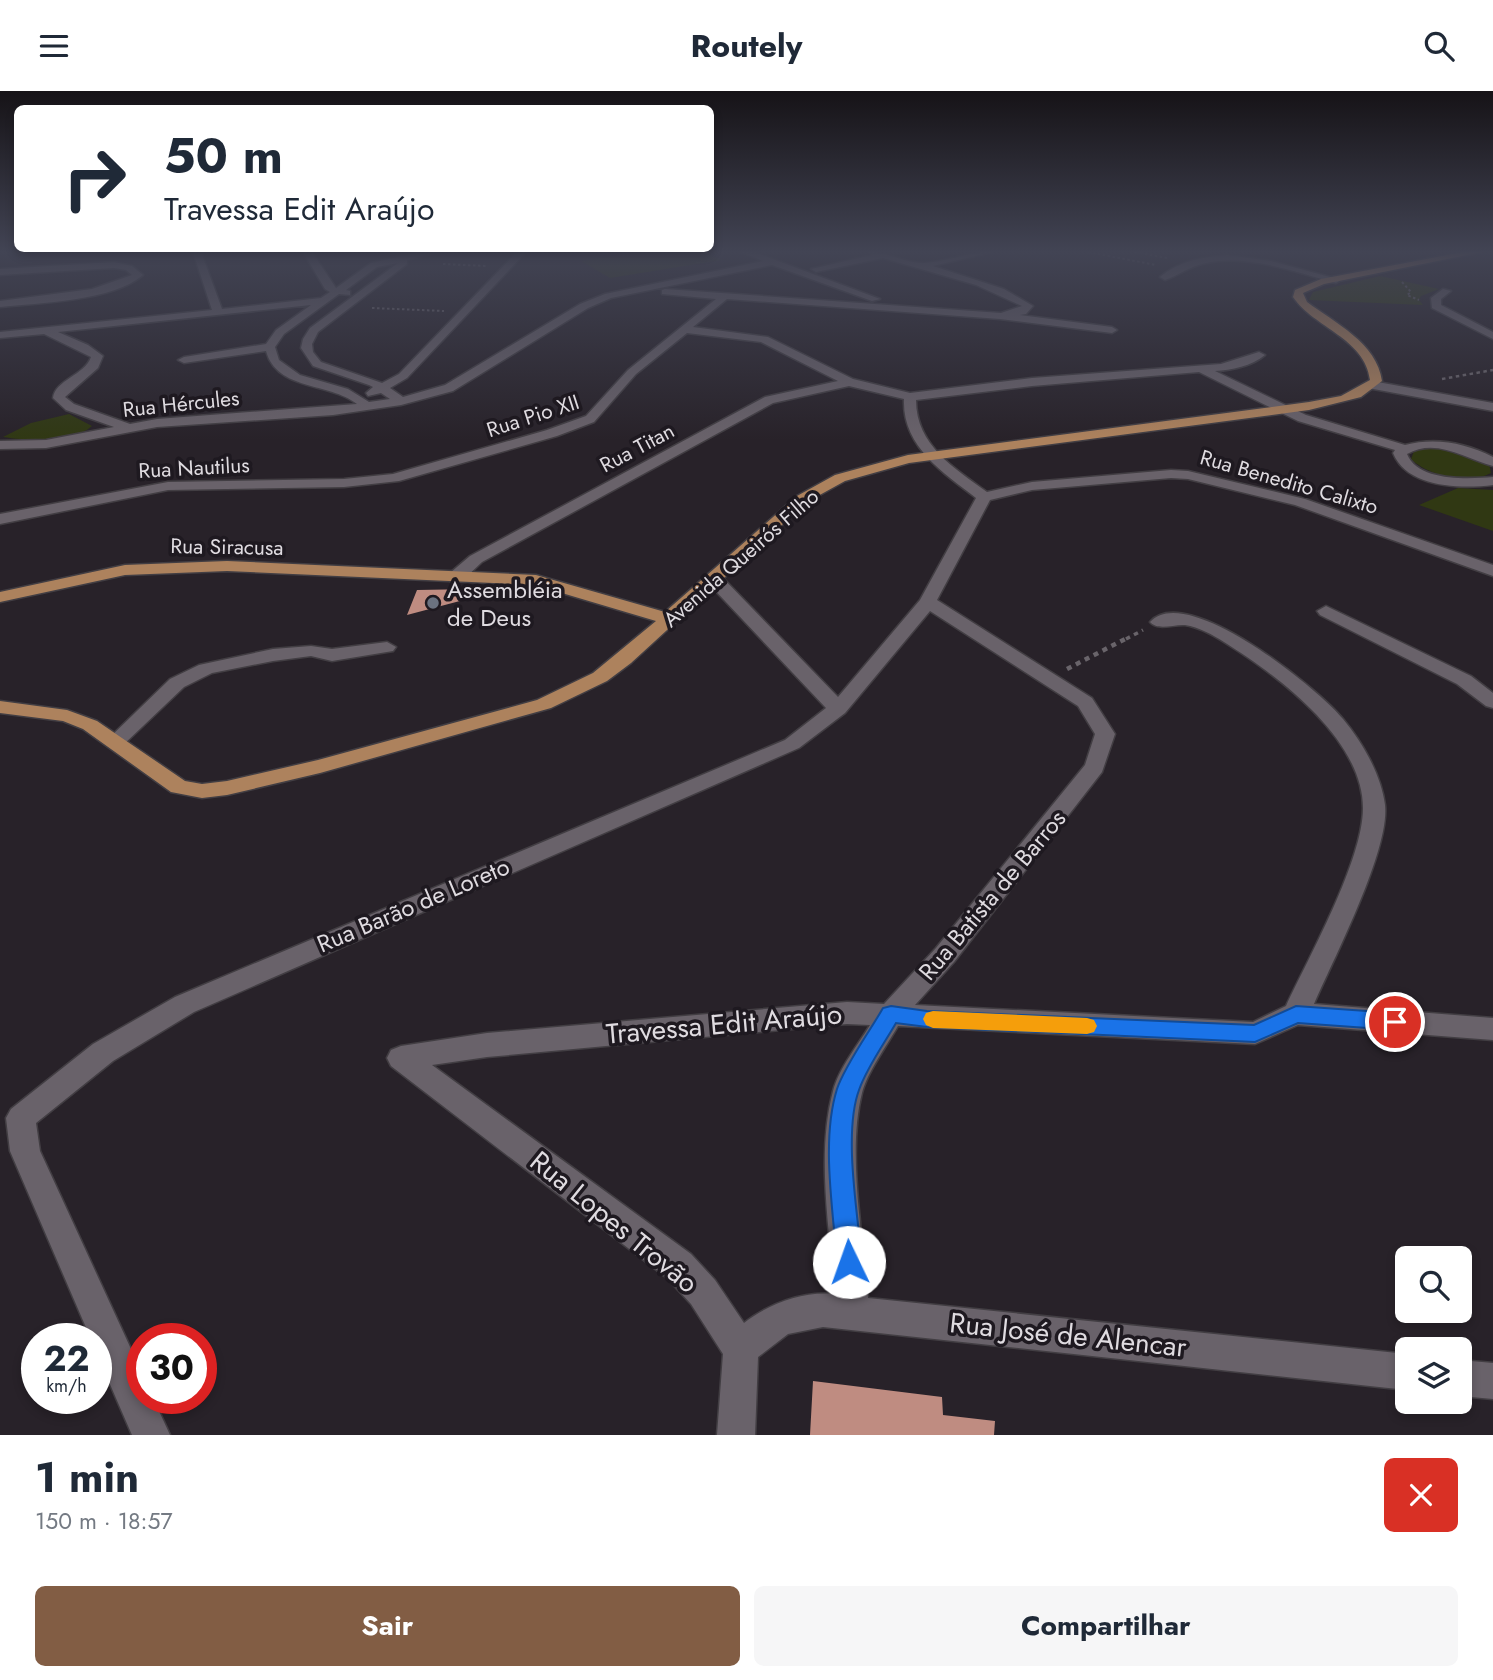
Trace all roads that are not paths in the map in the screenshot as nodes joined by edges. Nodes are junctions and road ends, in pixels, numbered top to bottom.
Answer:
1 (184, 315) edge
2 (304, 315) edge
3 (333, 315) edge
4 (459, 315) edge
5 (570, 315) edge
6 (701, 315) edge
7 (984, 315) edge
8 (1007, 315) edge
9 (1319, 315) edge
10 (1453, 315) edge
11 (1000, 316) junction
12 (683, 329) junction
13 (45, 330) junction
14 (1112, 330) dead end
15 (0, 335) edge
16 (1493, 336) edge
17 (270, 347) junction
18 (1259, 355) dead end
19 (184, 360) dead end
20 (1200, 368) junction
21 (849, 381) junction
22 (1372, 386) junction
23 (384, 388) junction
24 (910, 397) junction
25 (401, 401) junction
26 (363, 402) junction
27 (1493, 407) edge
28 (1286, 409) junction
29 (130, 428) junction
30 (0, 445) edge
31 (1405, 449) junction
32 (934, 456) junction
33 (1493, 461) edge
34 (394, 478) joint
35 (1493, 481) edge
36 (985, 497) junction
37 (0, 519) edge
38 (1493, 571) edge
39 (456, 576) junction
40 (714, 579) junction
41 (0, 597) edge
42 (928, 602) junction
43 (1326, 611) dead end
44 (669, 619) junction
45 (1159, 622) road end
46 (387, 647) dead end
47 (1464, 680) junction
48 (1493, 691) edge
49 (1493, 702) edge
50 (0, 707) edge
51 (838, 709) junction
52 (115, 742) junction
53 (891, 1014) junction
54 (1296, 1014) junction
55 (1493, 1029) edge
56 (401, 1058) joint
57 (852, 1311) junction
58 (741, 1350) junction
59 (1395, 1371) edge
60 (1472, 1379) edge
61 (1493, 1381) edge
62 (151, 1435) edge
63 (736, 1435) edge

1 - 13 street
2 - 17 street
3 - 23 street
4 - 23 street
5 - 25 street
6 - 12 street, Rua Pio XII
7 - 11 street
8 - 11 street
9 - 22 main road
10 - 16 street
11 - 14 street
12 - 21 street
12 - 34 street, Rua Pio XII
13 - 15 street
13 - 29 street
17 - 19 street
17 - 26 street
18 - 20 street
20 - 24 street
20 - 28 street
21 - 24 street
21 - 39 street, Rua Titan
22 - 27 street
22 - 28 main road, Avenida Queirós Filho
23 - 25 street
23 - 26 street
24 - 32 street
25 - 26 street
26 - 29 street, Rua Hércules
28 - 31 street
28 - 32 main road, Avenida Queirós Filho
29 - 30 street, Rua Hércules
31 - 33 street
31 - 35 street
32 - 36 street
32 - 40 main road, Avenida Queirós Filho
34 - 37 street, Rua Nautilus
36 - 38 street, Rua Benedito Calixto
36 - 42 street, Rua Barão de Loreto
39 - 41 main road, Rua Siracusa
39 - 44 main road, Rua Siracusa
40 - 44 main road, Avenida Queirós Filho
40 - 51 street
42 - 51 street, Rua Barão de Loreto
42 - 53 street, Rua Batista de Barros
43 - 47 street
44 - 52 main road, Avenida Queirós Filho
45 - 54 street
46 - 52 street
47 - 48 street
47 - 49 street
50 - 52 main road, Avenida Queirós Filho
51 - 62 street, Rua Barão de Loreto
53 - 54 street, Travessa Edit Araújo
53 - 56 street, Travessa Edit Araújo
53 - 57 street, Rua Batista de Barros
54 - 55 street
56 - 58 street, Rua Lopes Trovão
57 - 58 street, Rua José de Alencar
57 - 59 street, Rua José de Alencar
58 - 63 street
60 - 61 street

